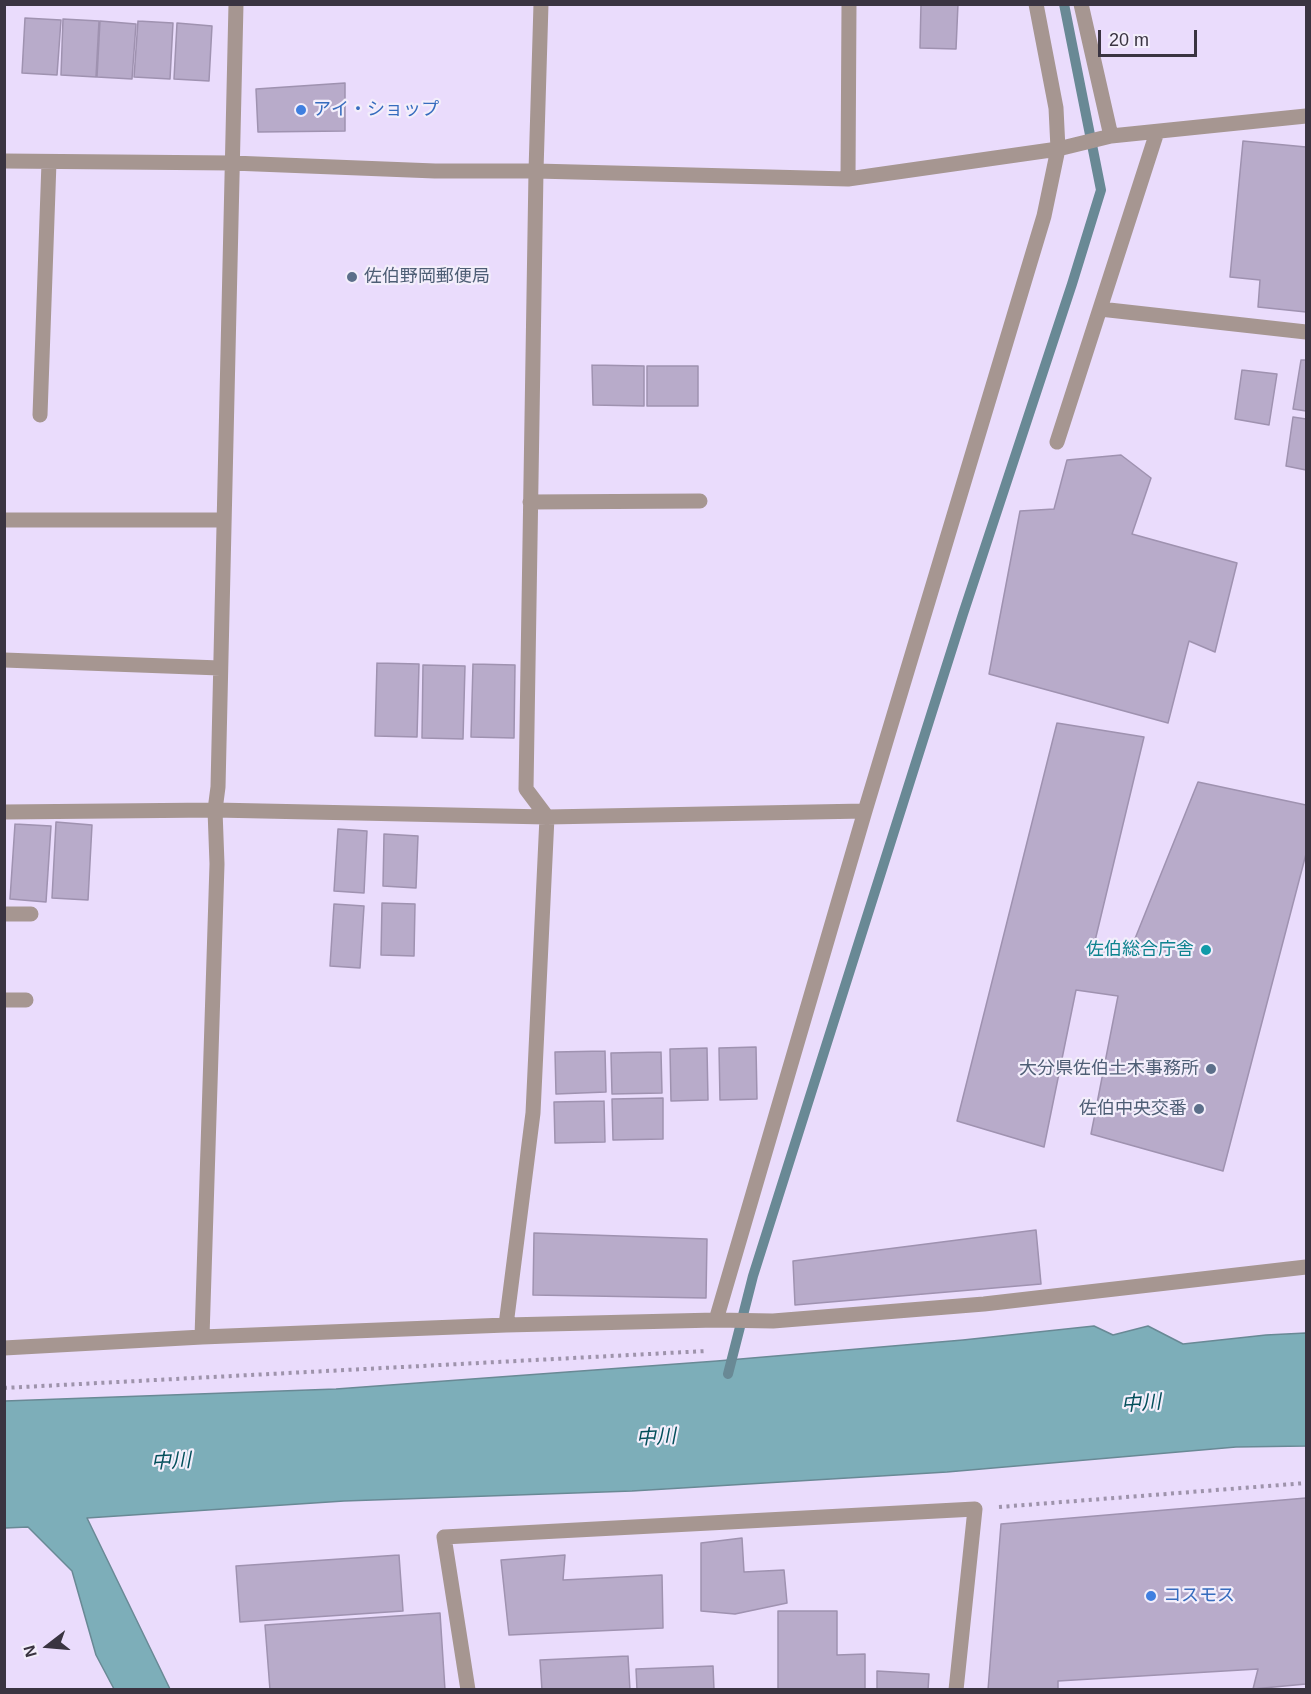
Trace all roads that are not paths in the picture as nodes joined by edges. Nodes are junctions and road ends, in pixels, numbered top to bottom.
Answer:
1 (236, 4) edge
2 (541, 4) edge
3 (849, 4) edge
4 (1036, 4) edge
5 (1081, 4) edge
6 (1306, 116) edge
7 (1156, 132) junction
8 (1106, 137) junction
9 (1058, 149) junction
10 (4, 161) edge
11 (49, 162) junction
12 (232, 163) junction
13 (536, 171) junction
14 (848, 179) junction
15 (1100, 309) junction
16 (1306, 332) edge
17 (40, 416) dead end
18 (1057, 442) dead end
19 (700, 501) dead end
20 (530, 502) junction
21 (4, 520) edge
22 (224, 520) junction
23 (4, 660) edge
24 (220, 668) junction
25 (215, 810) junction
26 (865, 811) junction
27 (4, 812) edge
28 (547, 817) junction
29 (4, 914) edge
30 (31, 914) dead end
31 (4, 1000) edge
32 (26, 1000) dead end
33 (1306, 1267) edge
34 (721, 1320) junction
35 (506, 1325) junction
36 (202, 1337) junction
37 (4, 1348) edge
38 (468, 1689) edge
39 (956, 1689) edge

1 - 12 street
2 - 13 street
3 - 14 street
4 - 9 street
5 - 8 street
6 - 7 street
7 - 8 street
7 - 15 street
8 - 9 street
9 - 14 street
9 - 26 street
10 - 11 street
11 - 12 street
11 - 17 street
12 - 13 street
12 - 22 street
13 - 14 street
13 - 20 street
15 - 16 street
15 - 18 street
19 - 20 street
20 - 28 street
21 - 22 street
22 - 24 street
23 - 24 street
24 - 25 street
25 - 27 street
25 - 28 street
25 - 36 street
26 - 28 street
26 - 34 street
28 - 35 street
29 - 30 street
31 - 32 street
33 - 34 street
34 - 35 street
35 - 36 street
36 - 37 street
38 - 39 street

